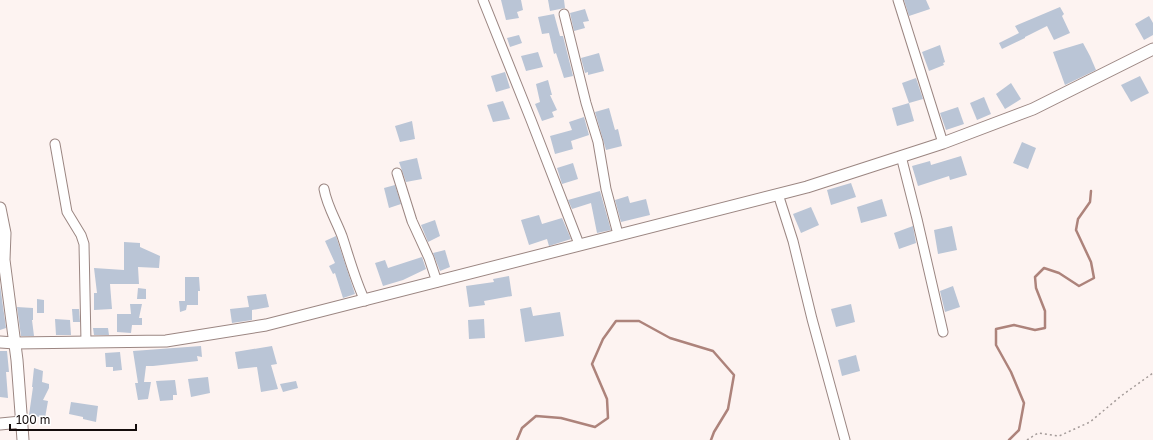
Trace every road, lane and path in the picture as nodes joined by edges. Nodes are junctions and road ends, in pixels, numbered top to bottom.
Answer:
1 (483, 0) edge
2 (898, 0) edge
3 (564, 14) dead end
4 (1153, 49) edge
5 (943, 143) junction
6 (55, 144) dead end
7 (902, 156) junction
8 (397, 173) dead end
9 (324, 189) dead end
10 (778, 194) junction
11 (0, 208) edge
12 (618, 234) junction
13 (579, 244) junction
14 (437, 282) junction
15 (365, 301) junction
16 (943, 332) dead end
17 (0, 342) edge
18 (86, 342) junction
19 (15, 343) junction
20 (1153, 374) edge
21 (21, 422) junction
22 (0, 424) edge
23 (23, 440) edge
24 (846, 440) edge
25 (1027, 440) edge

1 - 13 street
2 - 5 street
3 - 12 street
4 - 5 street
5 - 7 street
6 - 18 street
7 - 10 street
7 - 16 street
8 - 14 street
9 - 15 street
10 - 12 street
10 - 24 street
11 - 19 street
12 - 13 street
13 - 14 street
14 - 15 street
15 - 18 street
17 - 19 street
18 - 19 street
19 - 21 street
20 - 25 path
21 - 22 street
21 - 23 street

